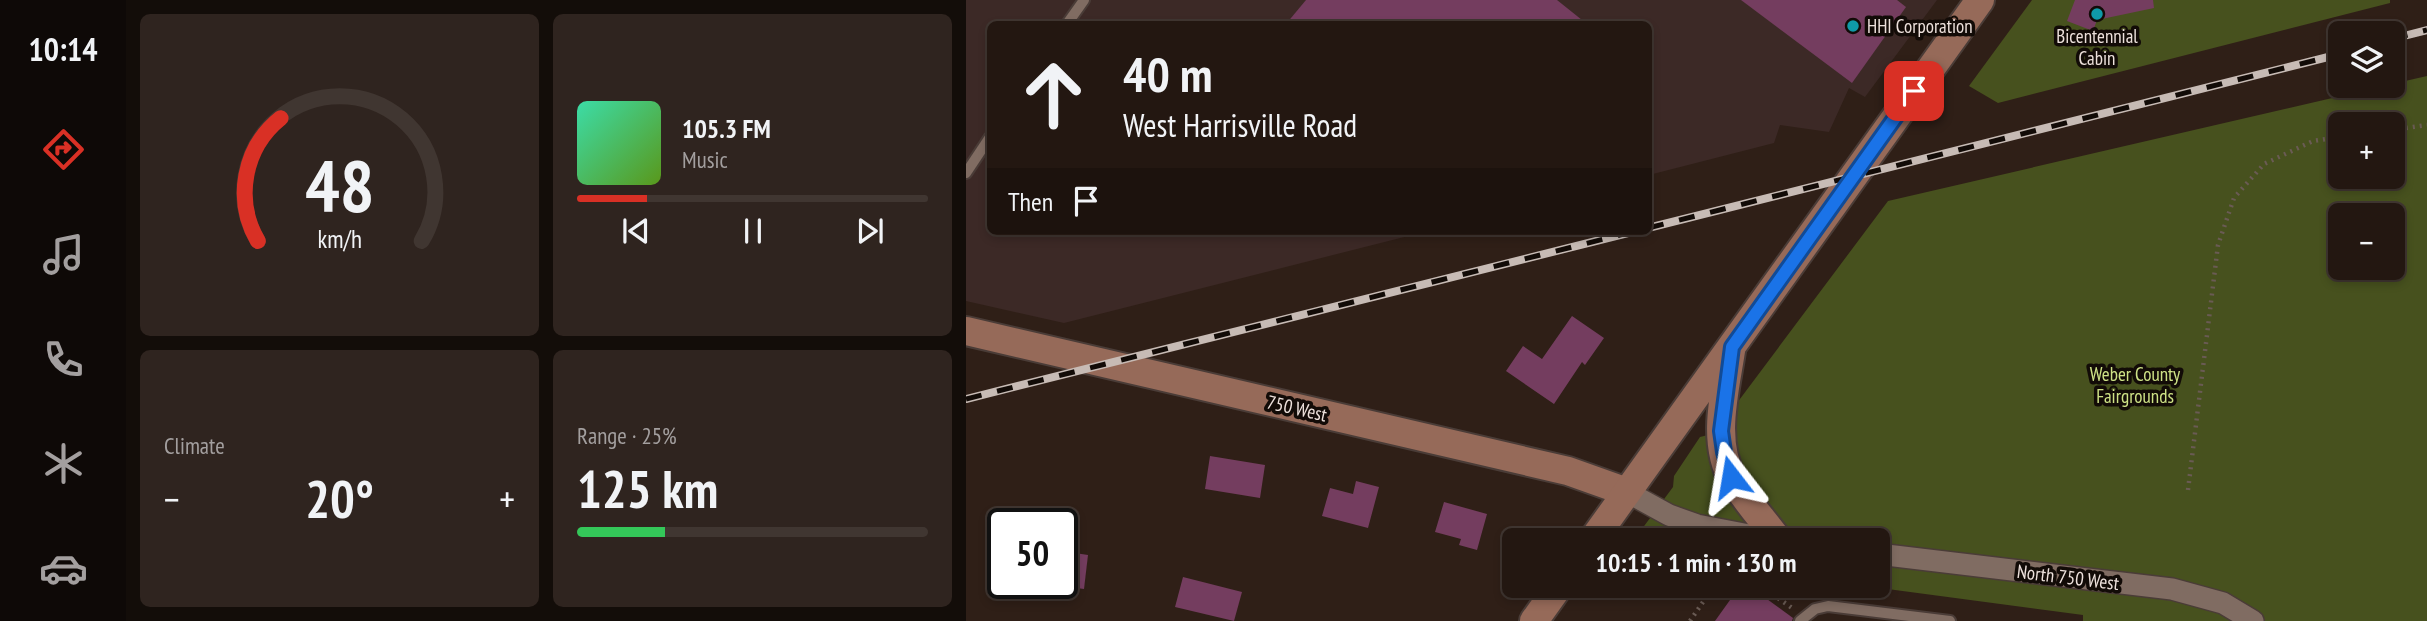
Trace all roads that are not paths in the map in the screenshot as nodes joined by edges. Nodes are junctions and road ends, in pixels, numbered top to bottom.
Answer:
1 (1084, 0) edge
2 (1980, 0) edge
3 (1069, 21) edge
4 (987, 142) edge
5 (966, 173) edge
6 (966, 331) edge
7 (1732, 347) junction
8 (1627, 492) junction
9 (1601, 528) edge
10 (1713, 528) edge
11 (1770, 528) edge
12 (1890, 555) edge
13 (1550, 598) edge
14 (1802, 619) edge
15 (1534, 621) edge
16 (1951, 621) edge
17 (2253, 621) edge

1 - 3 lane
2 - 7 main road
4 - 5 lane
6 - 8 main road, 750 West
7 - 8 main road
7 - 11 main road
8 - 9 main road
8 - 10 street
12 - 17 street, North 750 West
13 - 15 main road
14 - 16 lane

